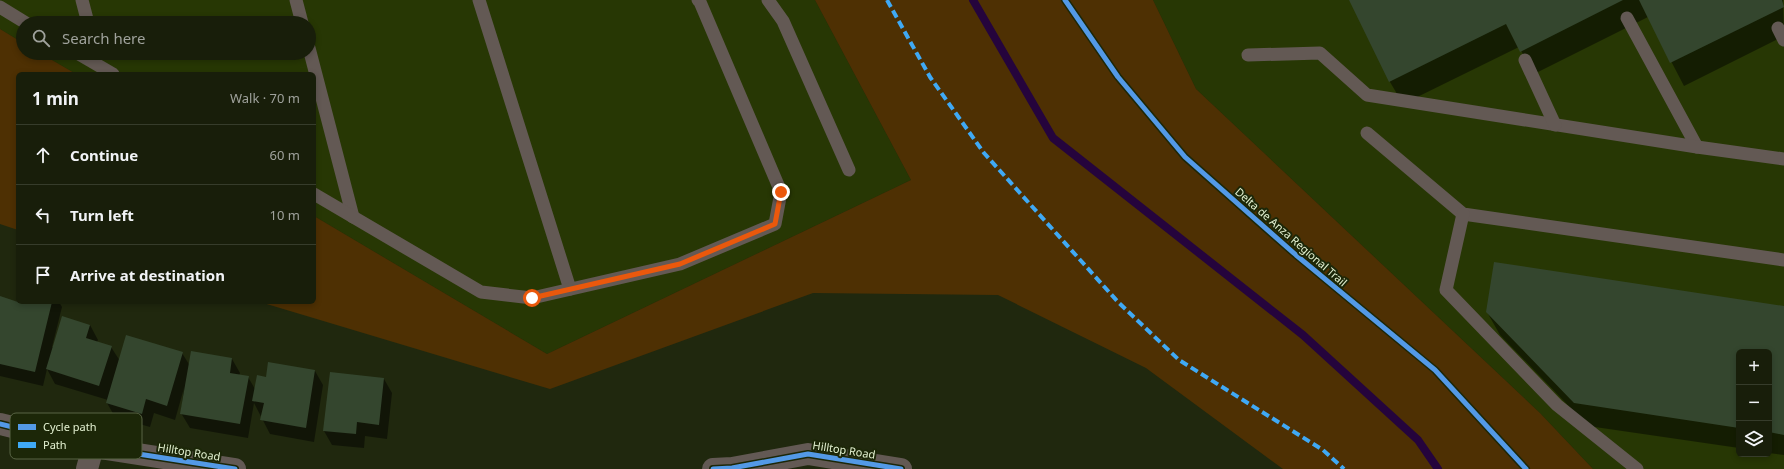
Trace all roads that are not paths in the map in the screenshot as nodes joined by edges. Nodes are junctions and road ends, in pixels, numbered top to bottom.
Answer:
1 (82, 0) edge
2 (296, 0) edge
3 (479, 0) edge
4 (698, 0) edge
5 (768, 0) edge
6 (0, 7) edge
7 (86, 16) edge
8 (300, 16) edge
9 (16, 17) edge
10 (1627, 18) dead end
11 (1778, 28) dead end
12 (1784, 40) edge
13 (1248, 55) dead end
14 (89, 60) edge
15 (98, 60) edge
16 (312, 60) edge
17 (1525, 60) dead end
18 (99, 66) junction
19 (110, 72) edge
20 (315, 72) edge
21 (316, 75) edge
22 (1555, 125) junction
23 (1366, 133) dead end
24 (1697, 147) junction
25 (1784, 159) edge
26 (849, 170) dead end
27 (316, 195) edge
28 (1463, 214) junction
29 (353, 217) junction
30 (1784, 260) edge
31 (570, 290) junction
32 (0, 424) edge
33 (10, 426) edge
34 (142, 455) edge
35 (90, 459) edge
36 (87, 469) edge
37 (235, 469) edge
38 (713, 469) edge
39 (901, 469) edge
40 (1637, 469) edge

1 - 7 lane
2 - 8 lane
3 - 31 lane
4 - 31 lane
5 - 26 lane
6 - 9 lane
10 - 24 lane
11 - 12 lane
13 - 22 lane
14 - 18 lane
15 - 18 lane
16 - 20 lane
17 - 22 lane
18 - 19 lane
21 - 29 lane
22 - 24 lane
23 - 28 lane
24 - 25 lane
27 - 29 lane
28 - 30 lane
28 - 40 lane
29 - 31 lane
32 - 33 street, Hilltop Road
34 - 37 street, Hilltop Road
35 - 36 street
38 - 39 street, Hilltop Road

